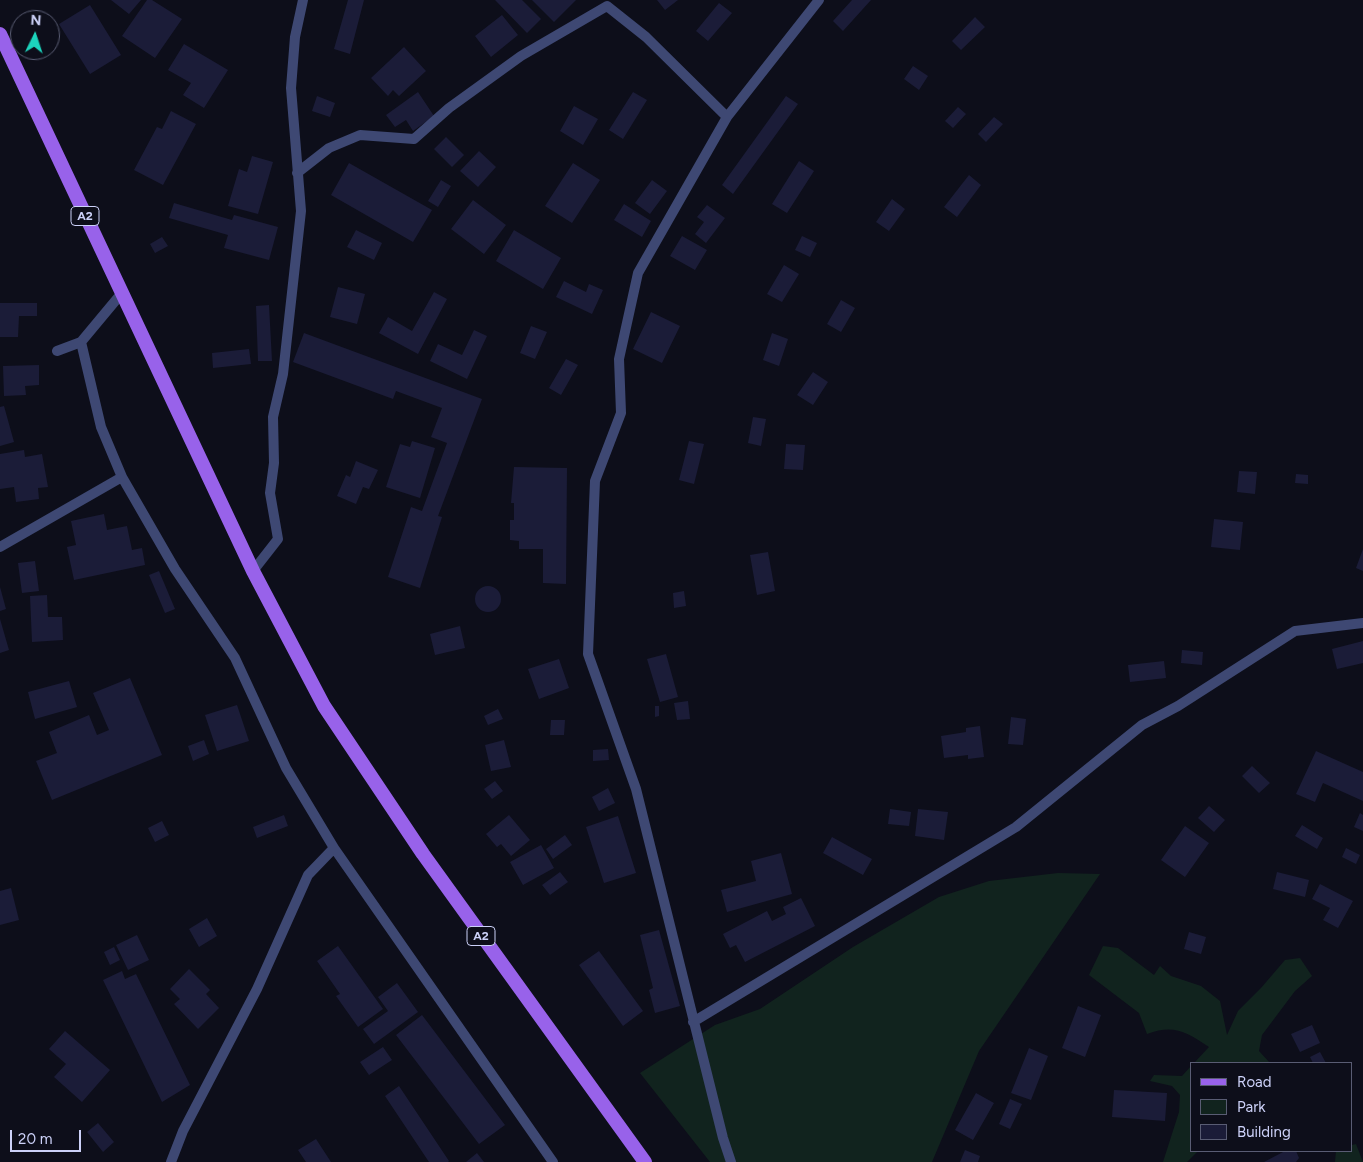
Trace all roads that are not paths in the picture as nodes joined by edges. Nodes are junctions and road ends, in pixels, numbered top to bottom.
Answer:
1 (303, 0) edge
2 (819, 0) edge
3 (0, 34) edge
4 (727, 117) junction
5 (297, 173) junction
6 (121, 294) junction
7 (81, 342) junction
8 (57, 351) dead end
9 (122, 477) junction
10 (0, 547) edge
11 (253, 571) junction
12 (1363, 623) edge
13 (334, 848) junction
14 (693, 1022) junction
15 (171, 1162) edge
16 (553, 1162) edge
17 (645, 1162) edge
18 (731, 1162) edge

1 - 5 street
2 - 4 street
3 - 6 main road, A2
4 - 5 street
4 - 14 street
5 - 11 street
6 - 7 street
6 - 11 main road, A2
7 - 8 street
7 - 9 street
9 - 10 street
9 - 13 street
11 - 17 main road, A2
12 - 14 street
13 - 15 street
13 - 16 street
14 - 18 street

